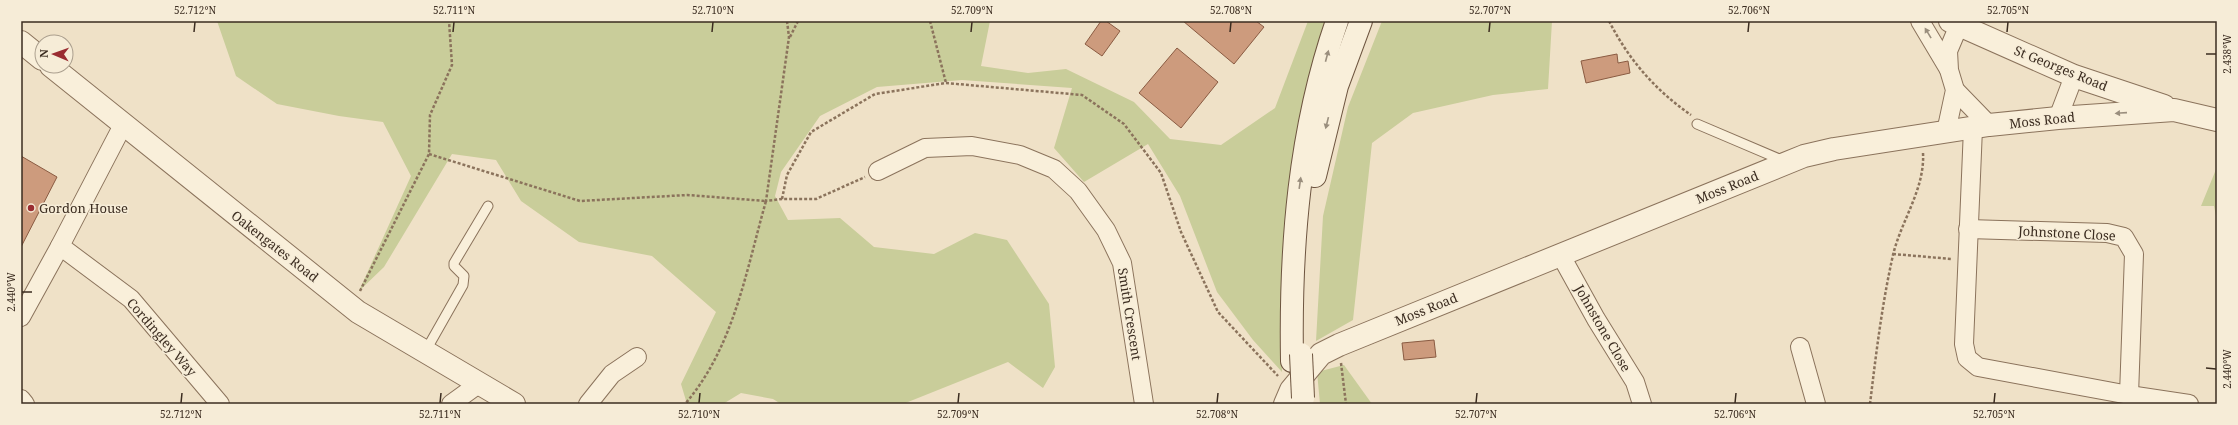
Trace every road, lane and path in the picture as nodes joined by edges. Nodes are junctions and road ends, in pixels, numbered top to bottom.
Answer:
1 (449, 21) edge
2 (787, 21) edge
3 (798, 21) edge
4 (930, 21) edge
5 (1337, 21) edge
6 (1361, 21) edge
7 (1609, 21) edge
8 (1920, 21) edge
9 (1955, 23) edge
10 (790, 37) junction
11 (21, 42) edge
12 (34, 53) edge
13 (1949, 70) junction
14 (61, 74) edge
15 (2074, 76) junction
16 (946, 83) junction
17 (1955, 90) junction
18 (2174, 110) junction
19 (2058, 118) junction
20 (2217, 120) edge
21 (1697, 124) dead end
22 (122, 125) junction
23 (1981, 127) junction
24 (1708, 129) junction
25 (1946, 132) junction
26 (1922, 137) junction
27 (430, 154) junction
28 (1788, 162) junction
29 (878, 171) joint
30 (782, 199) junction
31 (766, 201) junction
32 (488, 206) dead end
33 (1968, 230) junction
34 (60, 246) junction
35 (1560, 254) junction
36 (1894, 254) junction
37 (1966, 261) junction
38 (352, 307) junction
39 (21, 317) edge
40 (1338, 345) junction
41 (1800, 346) dead end
42 (425, 352) junction
43 (637, 356) dead end
44 (1297, 358) junction
45 (480, 383) junction
46 (2129, 395) junction
47 (1295, 400) edge
48 (220, 404) edge
49 (451, 404) edge
50 (514, 404) edge
51 (588, 404) edge
52 (685, 404) edge
53 (1144, 404) edge
54 (1346, 404) edge
55 (1642, 404) edge
56 (1816, 404) edge
57 (1870, 404) edge
58 (2189, 404) edge

1 - 27 path
2 - 10 path
3 - 10 path
4 - 16 path
44 -> 5 street
6 -> 44 street
7 - 24 path
13 -> 8 street
9 - 13 street
9 - 15 street, St Georges Road
10 - 31 path
11 - 12 street
13 - 17 street
14 - 22 street, Oakengates Road
15 - 18 street, St Georges Road
15 - 19 street
16 - 30 path
16 - 47 path
17 - 23 street
17 - 25 street
18 -> 19 street, Moss Road
18 - 20 street, Moss Road
19 - 23 street, Moss Road
21 - 24 lane
22 - 34 street
22 - 38 street, Oakengates Road
23 - 25 street, Moss Road
23 - 33 street
24 - 28 lane
25 - 26 street, Moss Road
26 - 28 street, Moss Road
26 - 36 path
27 - 31 path
27 - 38 path
28 - 35 street, Moss Road
29 - 30 path
29 - 53 street, Smith Crescent
30 - 31 path
31 - 52 path
32 - 42 lane
33 - 37 street
33 - 46 street, Johnstone Close
34 - 39 street
34 - 48 street, Cordingley Way
35 - 40 street, Moss Road
35 - 55 street, Johnstone Close
36 - 37 path
36 - 57 path
37 - 46 street
38 - 42 street, Oakengates Road
40 - 47 street, Moss Road
40 - 54 path
41 - 56 street
42 - 45 street, Oakengates Road
43 - 51 street
44 - 47 street
45 - 49 street
45 - 50 street, Oakengates Road
46 - 58 street

